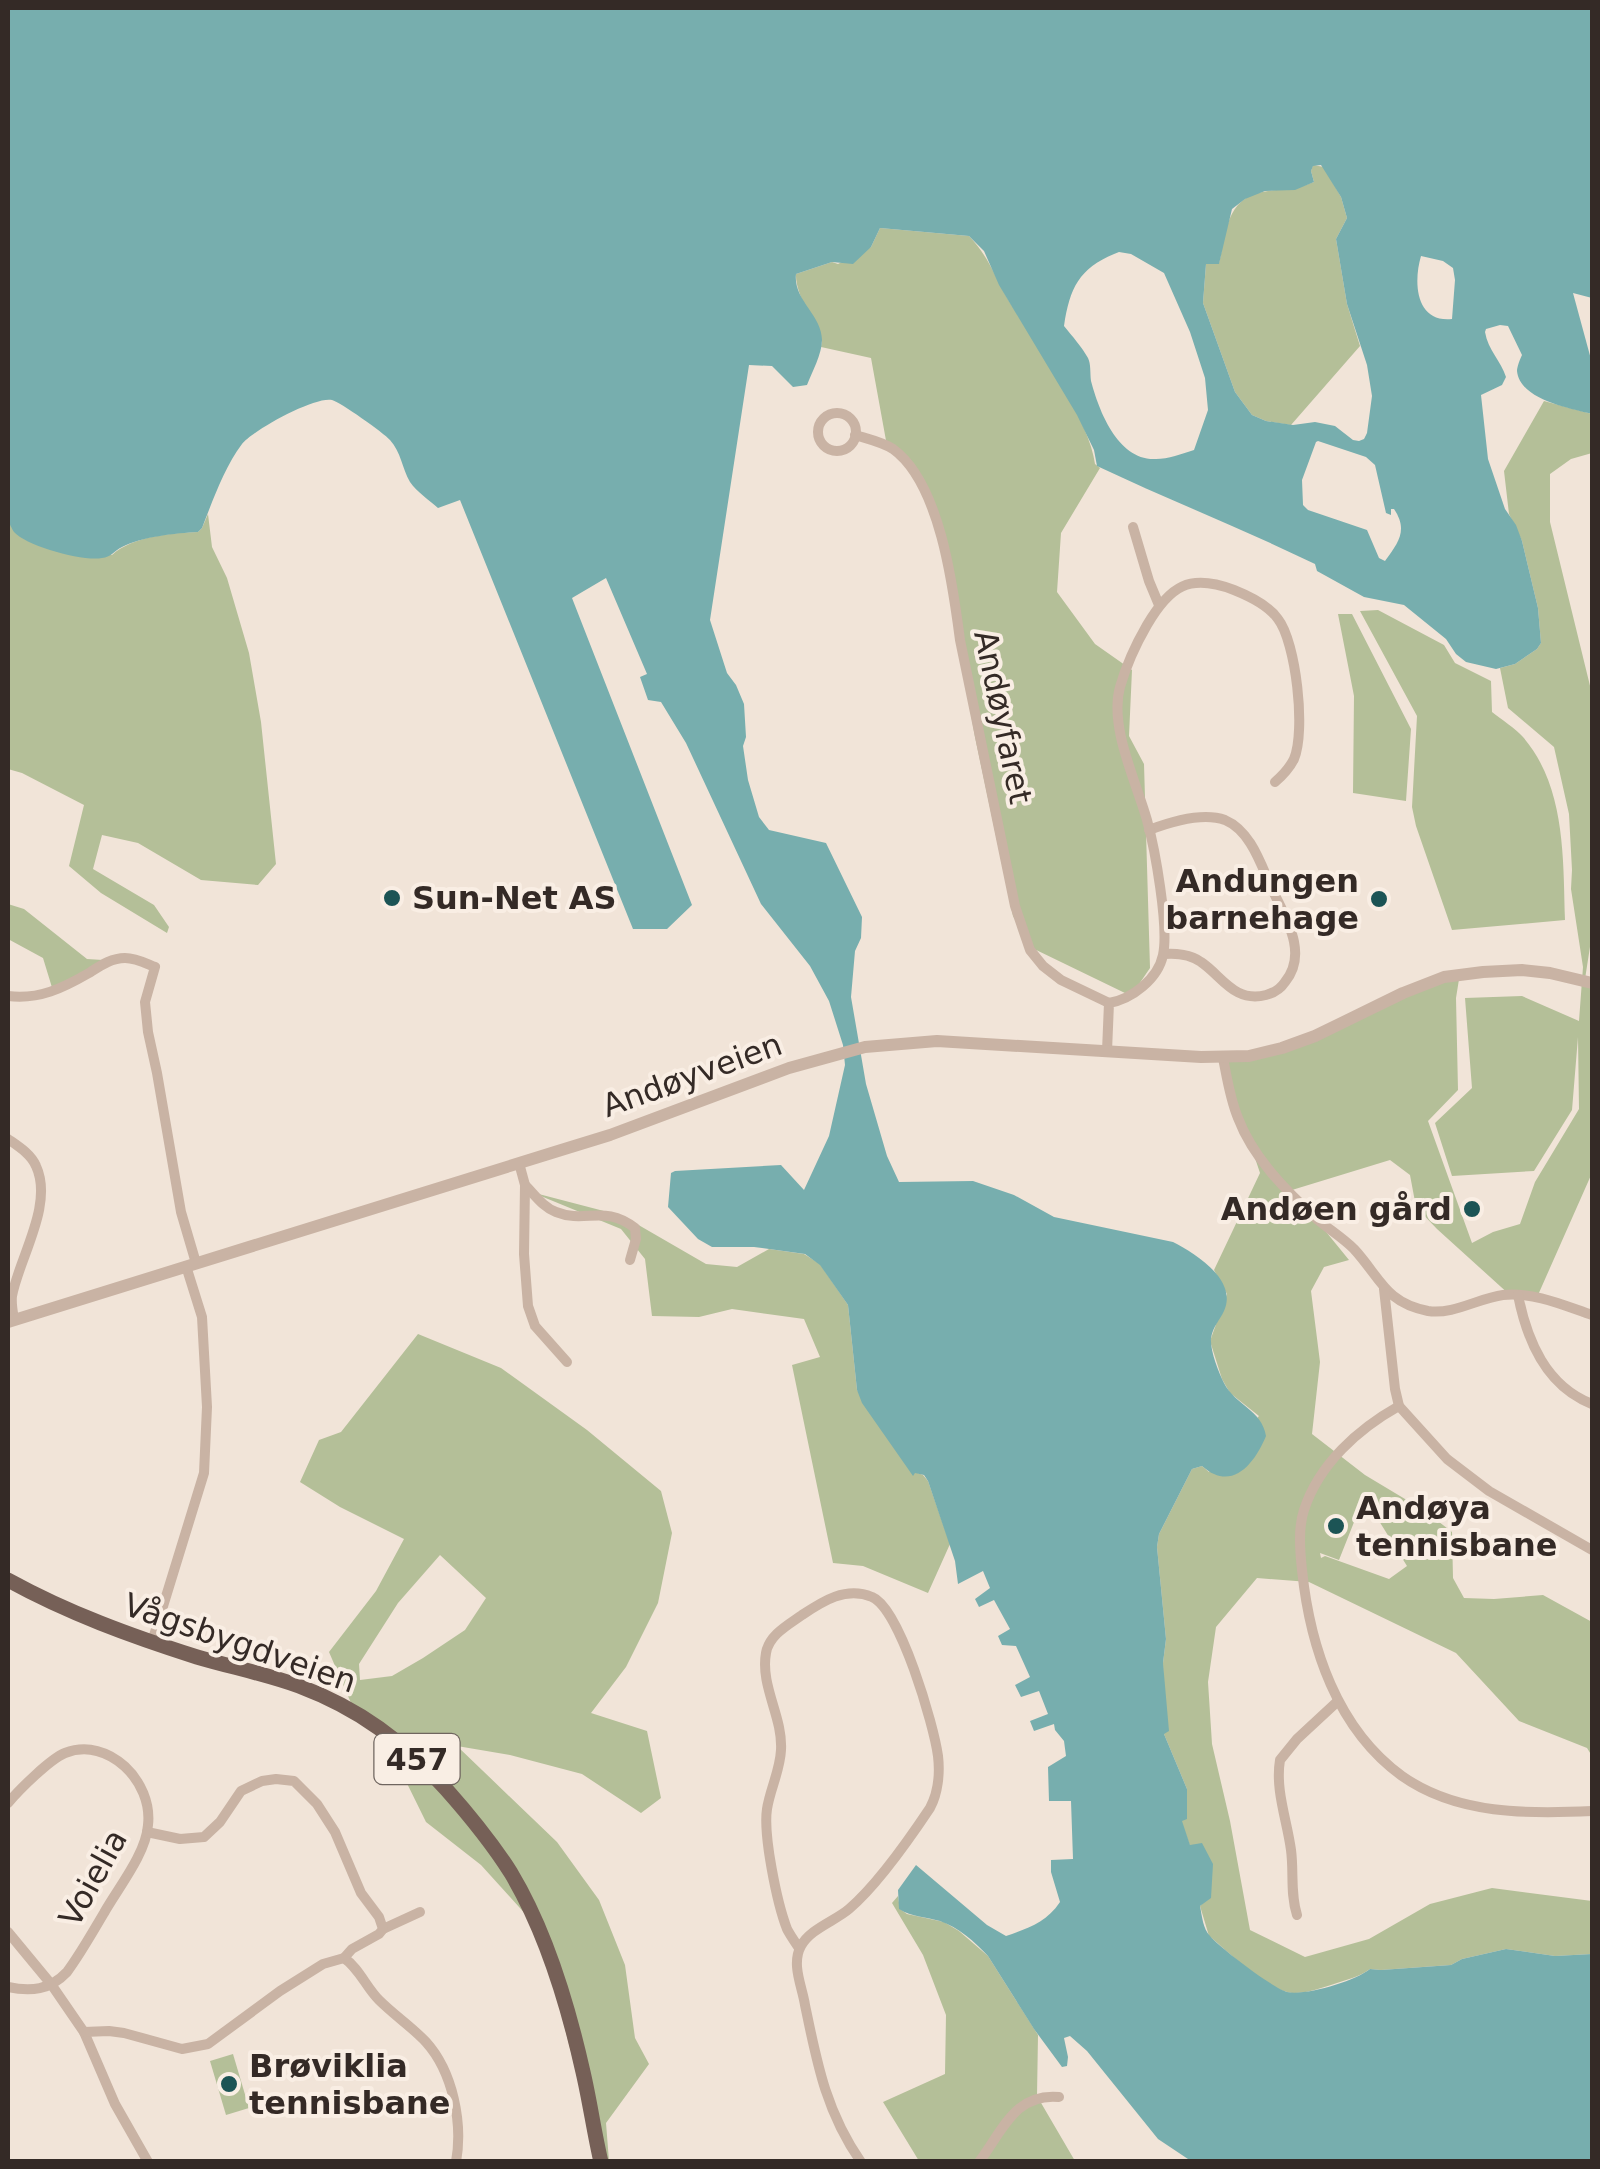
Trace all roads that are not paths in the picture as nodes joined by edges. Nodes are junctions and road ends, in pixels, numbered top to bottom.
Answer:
1 (855, 436) dead end
2 (1133, 527) dead end
3 (1159, 605) junction
4 (1275, 782) dead end
5 (1149, 830) junction
6 (1164, 954) junction
7 (1592, 983) edge
8 (8, 996) edge
9 (1109, 1003) junction
10 (1107, 1051) junction
11 (1223, 1058) junction
12 (8, 1139) edge
13 (519, 1163) junction
14 (525, 1186) junction
15 (630, 1260) dead end
16 (191, 1264) junction
17 (1384, 1290) junction
18 (1518, 1295) junction
19 (1592, 1315) edge
20 (11, 1321) edge
21 (567, 1362) dead end
22 (1592, 1404) edge
23 (1400, 1406) junction
24 (1592, 1550) edge
25 (8, 1580) edge
26 (152, 1642) junction
27 (1338, 1701) junction
28 (8, 1803) edge
29 (1592, 1811) edge
30 (148, 1832) junction
31 (420, 1912) dead end
32 (1297, 1915) dead end
33 (383, 1929) junction
34 (8, 1932) edge
35 (799, 1948) junction
36 (344, 1958) junction
37 (51, 1984) junction
38 (8, 1987) edge
39 (84, 2032) junction
40 (1059, 2097) dead end
41 (148, 2162) edge
42 (456, 2162) edge
43 (601, 2162) edge
44 (861, 2162) edge
45 (980, 2162) edge

1 - 9 street, Andøyfaret
2 - 3 street
3 - 4 street
3 - 5 street
5 - 6 street
5 - 6 street
6 - 9 street
7 - 11 street, Andøyveien
8 - 16 street
9 - 10 street
10 - 11 street, Andøyveien
10 - 13 street, Andøyveien
11 - 17 street
12 - 20 street
13 - 14 street
13 - 16 street, Andøyveien
14 - 15 street
14 - 21 street
16 - 20 street, Andøyveien
16 - 26 street
17 - 18 street
17 - 23 street
18 - 19 street
18 - 22 street
23 - 24 street
23 - 27 street
25 - 26 main road, Vågsbygdveien / 457
26 - 43 main road, Vågsbygdveien / 457
27 - 29 street
27 - 32 street
28 - 30 street, Voielia
30 - 33 street
30 - 37 street, Voielia
31 - 33 street
33 - 36 street
34 - 37 street
35 - 35 street
35 - 44 street
36 - 39 street
36 - 42 street
37 - 38 street
37 - 39 street
39 - 41 street
40 - 45 street

